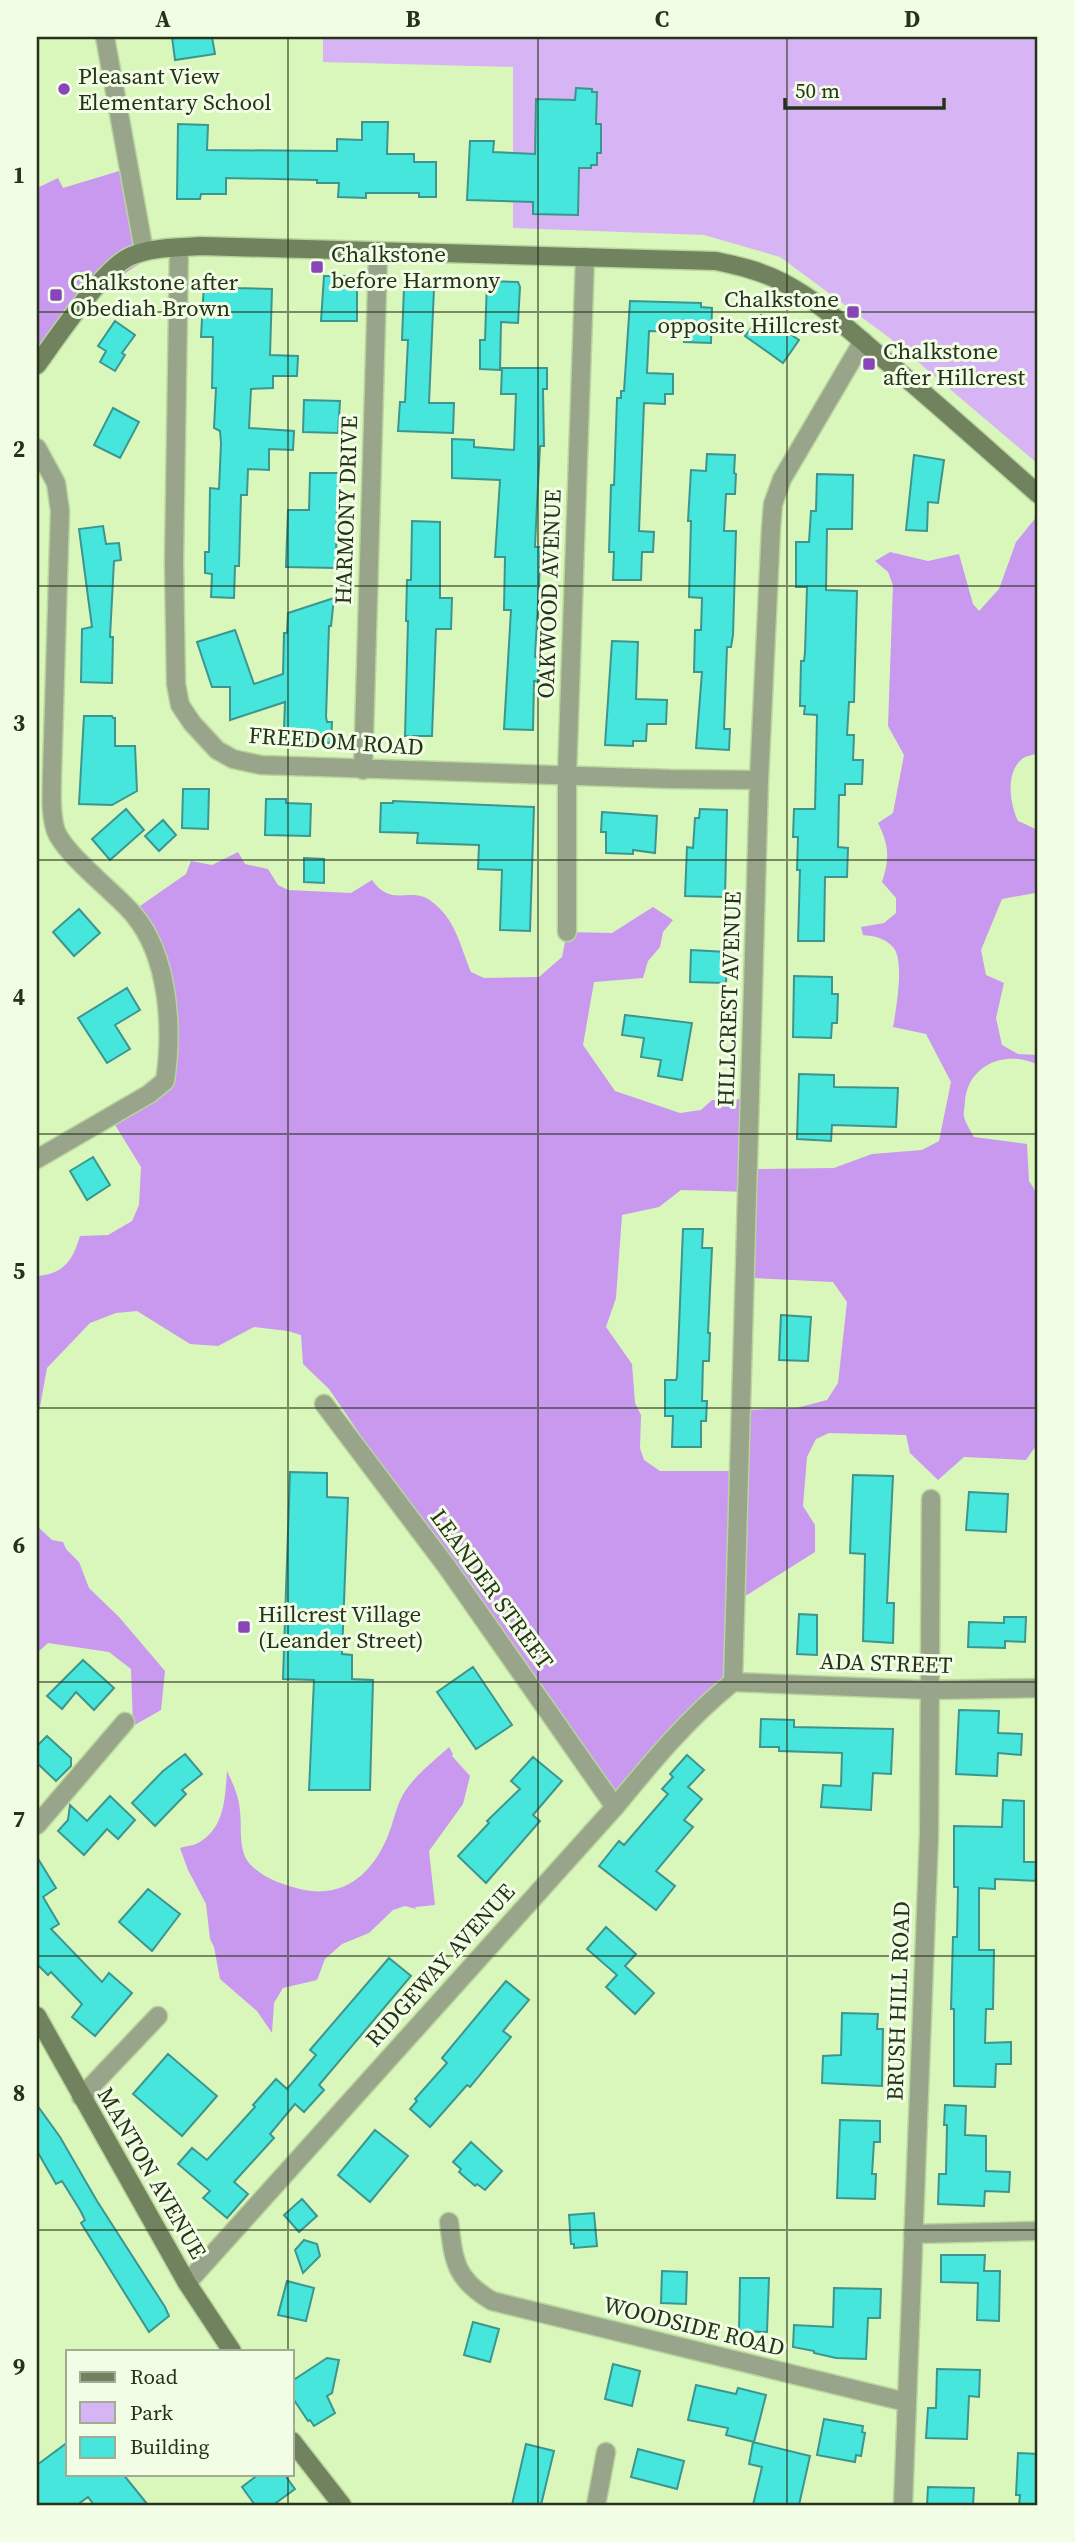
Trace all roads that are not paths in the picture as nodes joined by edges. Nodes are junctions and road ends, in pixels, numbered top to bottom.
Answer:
1 (105, 37) edge
2 (179, 248) junction
3 (144, 251) junction
4 (378, 253) junction
5 (585, 257) junction
6 (863, 341) junction
7 (37, 365) edge
8 (37, 448) edge
9 (1038, 494) edge
10 (363, 769) junction
11 (567, 775) junction
12 (759, 780) junction
13 (567, 932) dead end
14 (37, 1159) edge
15 (324, 1404) dead end
16 (931, 1499) dead end
17 (733, 1682) junction
18 (1038, 1688) edge
19 (931, 1690) junction
20 (125, 1722) dead end
21 (615, 1807) junction
22 (37, 1825) edge
23 (37, 2016) edge
24 (158, 2016) dead end
25 (81, 2097) junction
26 (449, 2222) dead end
27 (1038, 2231) edge
28 (913, 2234) junction
29 (187, 2283) junction
30 (231, 2350) edge
31 (906, 2402) junction
32 (294, 2444) edge
33 (606, 2452) dead end
34 (342, 2505) edge
35 (596, 2505) edge
36 (903, 2505) edge

1 - 3 street
2 - 3 main road
2 - 4 main road
2 - 10 street, FREEDOM ROAD
3 - 7 main road
4 - 5 main road
4 - 10 street, HARMONY DRIVE
5 - 6 main road
5 - 11 street, OAKWOOD AVENUE
6 - 9 main road
6 - 12 street, HILLCREST AVENUE
8 - 14 street
10 - 11 street, FREEDOM ROAD
11 - 12 street, FREEDOM ROAD
11 - 13 street, OAKWOOD AVENUE
12 - 17 street, HILLCREST AVENUE
15 - 21 street, LEANDER STREET
16 - 19 street, BRUSH HILL ROAD
17 - 19 street, ADA STREET
17 - 21 street, RIDGEWAY AVENUE
18 - 19 street, ADA STREET
19 - 28 street, BRUSH HILL ROAD
20 - 22 street
21 - 29 street, RIDGEWAY AVENUE
23 - 25 main road, MANTON AVENUE
24 - 25 street
25 - 29 main road, MANTON AVENUE
26 - 31 street, WOODSIDE ROAD
27 - 28 street
28 - 31 street, BRUSH HILL ROAD
29 - 30 main road, MANTON AVENUE
31 - 36 street, BRUSH HILL ROAD
32 - 34 main road
33 - 35 street

